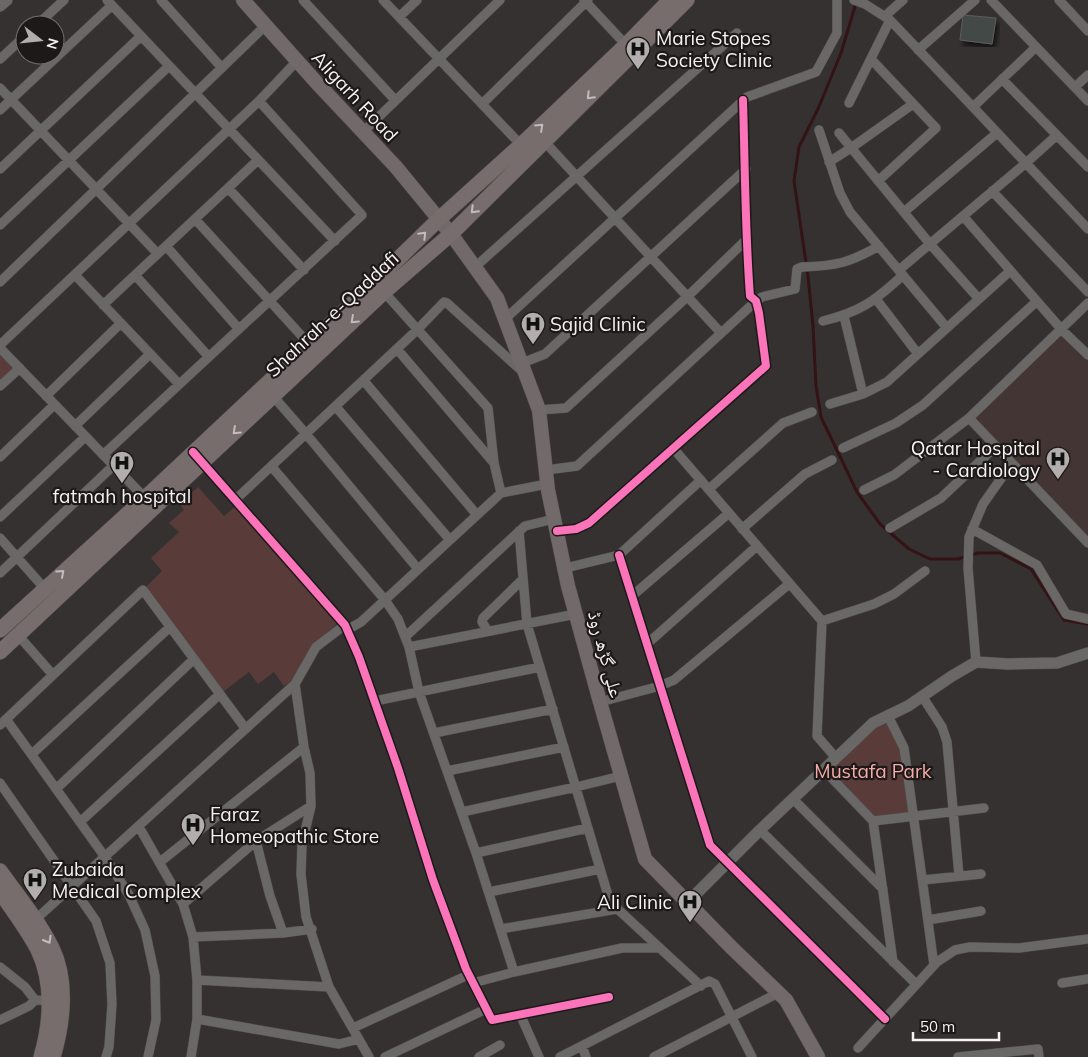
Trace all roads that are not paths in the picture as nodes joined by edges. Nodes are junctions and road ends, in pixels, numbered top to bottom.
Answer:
1 (7, 0) edge
2 (64, 0) edge
3 (162, 0) edge
4 (243, 0) edge
5 (303, 0) edge
6 (383, 0) edge
7 (417, 0) edge
8 (500, 0) edge
9 (670, 0) edge
10 (687, 0) edge
11 (838, 0) edge
12 (854, 0) edge
13 (903, 0) edge
14 (975, 0) edge
15 (991, 0) edge
16 (1059, 0) edge
17 (586, 1) edge
18 (109, 2) edge
19 (0, 6) edge
20 (47, 15) edge
21 (399, 17) junction
22 (887, 18) junction
23 (265, 26) junction
24 (1088, 31) edge
25 (737, 33) dead end
26 (141, 36) junction
27 (15, 45) edge
28 (1036, 47) junction
29 (630, 49) junction
30 (918, 50) junction
31 (439, 58) junction
32 (0, 59) edge
33 (871, 59) junction
34 (297, 61) junction
35 (169, 66) junction
36 (222, 68) junction
37 (1088, 75) edge
38 (1002, 79) junction
39 (0, 88) edge
40 (1075, 88) junction
41 (195, 94) junction
42 (11, 99) junction
43 (395, 100) junction
44 (743, 100) junction
45 (259, 101) junction
46 (1088, 101) edge
47 (482, 104) junction
48 (849, 104) dead end
49 (913, 104) junction
50 (972, 107) junction
51 (0, 110) edge
52 (229, 129) junction
53 (818, 130) dead end
54 (41, 131) junction
55 (363, 132) junction
56 (839, 133) dead end
57 (997, 133) junction
58 (1057, 135) junction
59 (544, 141) junction
60 (521, 145) junction
61 (851, 148) junction
62 (69, 160) junction
63 (258, 160) junction
64 (829, 162) junction
65 (1026, 163) junction
66 (1088, 167) edge
67 (0, 169) edge
68 (746, 169) junction
69 (576, 177) junction
70 (878, 181) junction
71 (228, 188) junction
72 (96, 189) junction
73 (992, 191) junction
74 (904, 212) junction
75 (963, 216) junction
76 (614, 218) junction
77 (195, 219) junction
78 (439, 219) junction
79 (129, 224) junction
80 (0, 225) edge
81 (1088, 228) edge
82 (451, 234) junction
83 (746, 240) junction
84 (335, 241) junction
85 (930, 244) junction
86 (166, 246) junction
87 (879, 246) junction
88 (158, 254) junction
89 (651, 258) junction
90 (475, 267) junction
91 (304, 270) junction
92 (1010, 271) junction
93 (901, 273) junction
94 (75, 275) junction
95 (135, 275) junction
96 (0, 282) edge
97 (384, 292) junction
98 (1088, 292) edge
99 (688, 297) junction
100 (876, 299) junction
101 (979, 299) junction
102 (270, 301) junction
103 (756, 301) junction
104 (1037, 301) junction
105 (1088, 303) edge
106 (103, 304) junction
107 (844, 316) junction
108 (505, 319) junction
109 (823, 321) dead end
110 (121, 323) junction
111 (947, 328) junction
112 (239, 329) junction
113 (417, 330) junction
114 (1062, 330) junction
115 (721, 333) junction
116 (309, 344) junction
117 (0, 346) edge
118 (397, 350) junction
119 (150, 354) junction
120 (918, 354) junction
121 (1088, 355) edge
122 (209, 357) junction
123 (20, 368) junction
124 (524, 369) junction
125 (364, 381) junction
126 (179, 384) junction
127 (0, 386) edge
128 (863, 394) junction
129 (46, 396) junction
130 (273, 396) junction
131 (830, 404) dead end
132 (54, 405) junction
133 (336, 407) junction
134 (539, 410) junction
135 (812, 412) dead end
136 (969, 418) junction
137 (75, 426) junction
138 (307, 434) junction
139 (86, 437) junction
140 (996, 446) junction
141 (674, 448) junction
142 (843, 448) dead end
143 (103, 454) junction
144 (0, 457) edge
145 (197, 457) junction
146 (832, 460) dead end
147 (494, 463) junction
148 (1012, 463) junction
149 (113, 466) junction
150 (272, 467) junction
151 (546, 477) junction
152 (701, 480) junction
153 (709, 489) junction
154 (864, 490) dead end
155 (501, 493) junction
156 (144, 498) junction
157 (235, 500) junction
158 (729, 513) junction
159 (477, 514) junction
160 (0, 517) edge
161 (555, 525) junction
162 (890, 528) dead end
163 (742, 529) junction
164 (972, 529) junction
165 (519, 531) junction
166 (0, 538) edge
167 (450, 540) junction
168 (1088, 543) edge
169 (757, 546) junction
170 (620, 555) junction
171 (17, 557) junction
172 (565, 568) junction
173 (418, 569) junction
174 (925, 571) dead end
175 (0, 572) edge
176 (523, 579) junction
177 (789, 584) junction
178 (45, 589) junction
179 (632, 596) junction
180 (385, 600) junction
181 (576, 614) junction
182 (1088, 619) edge
183 (822, 621) junction
184 (527, 624) junction
185 (170, 627) junction
186 (346, 628) junction
187 (0, 630) edge
188 (488, 631) junction
189 (18, 634) junction
190 (405, 637) junction
191 (647, 644) junction
192 (409, 647) junction
193 (0, 652) edge
194 (1088, 653) edge
195 (194, 659) junction
196 (976, 662) junction
197 (540, 667) junction
198 (53, 675) junction
199 (295, 684) junction
200 (660, 686) junction
201 (419, 692) junction
202 (220, 694) junction
203 (922, 696) junction
204 (374, 701) junction
205 (600, 702) junction
206 (553, 709) junction
207 (888, 716) junction
208 (3, 722) edge
209 (245, 728) junction
210 (434, 734) junction
211 (304, 747) junction
212 (564, 747) junction
213 (32, 754) junction
214 (836, 758) junction
215 (824, 770) junction
216 (447, 772) junction
217 (621, 776) junction
218 (0, 783) edge
219 (56, 788) junction
220 (576, 788) junction
221 (793, 799) junction
222 (311, 806) junction
223 (984, 808) dead end
224 (462, 812) junction
225 (953, 812) junction
226 (914, 816) junction
227 (874, 821) junction
228 (80, 822) junction
229 (139, 827) junction
230 (588, 828) junction
231 (760, 830) junction
232 (256, 841) junction
233 (476, 853) junction
234 (105, 857) junction
235 (160, 862) junction
236 (728, 862) junction
237 (600, 869) junction
238 (0, 872) edge
239 (981, 874) dead end
240 (959, 876) junction
241 (923, 880) junction
242 (74, 887) junction
243 (883, 889) junction
244 (0, 891) edge
245 (488, 892) junction
246 (688, 902) junction
247 (183, 904) junction
248 (617, 909) junction
249 (982, 911) dead end
250 (36, 919) junction
251 (928, 920) junction
252 (312, 929) junction
253 (501, 929) junction
254 (283, 934) junction
255 (193, 937) junction
256 (1088, 939) edge
257 (660, 948) junction
258 (49, 961) junction
259 (893, 962) junction
260 (934, 965) junction
261 (0, 968) edge
262 (514, 972) junction
263 (471, 979) junction
264 (1088, 979) edge
265 (197, 980) junction
266 (1062, 983) dead end
267 (916, 984) junction
268 (701, 986) junction
269 (329, 987) junction
270 (778, 993) junction
271 (609, 997) dead end
272 (42, 1001) junction
273 (486, 1009) junction
274 (520, 1014) junction
275 (732, 1017) junction
276 (885, 1018) junction
277 (197, 1019) junction
278 (0, 1020) edge
279 (353, 1028) junction
280 (359, 1039) junction
281 (500, 1044) dead end
282 (582, 1046) junction
283 (858, 1048) dead end
284 (749, 1056) edge
285 (41, 1057) edge
286 (53, 1057) edge
287 (106, 1057) edge
288 (148, 1057) edge
289 (191, 1057) edge
290 (369, 1057) edge
291 (385, 1057) edge
292 (479, 1057) edge
293 (539, 1057) edge
294 (560, 1057) edge
295 (586, 1057) edge
296 (654, 1057) edge
297 (818, 1057) edge
298 (958, 1057) edge
299 (1039, 1057) edge

1 - 19 street
2 - 20 street
3 - 36 street
4 - 23 main road, Aligarh Road
5 - 43 street
6 - 21 street
7 - 21 street
8 - 31 street
9 - 29 main road, Shahrah-e-Qaddafi
10 - 29 main road, Shahrah-e-Qaddafi
11 - 44 street
12 - 22 street
13 - 22 street
14 - 30 street
15 - 28 street
16 - 24 street
17 - 29 street
17 - 47 street
18 - 26 street
18 - 42 street
21 - 31 street
22 - 30 street
22 - 33 street
23 - 34 main road, Aligarh Road
23 - 36 street
25 - 69 street
26 - 35 street
26 - 54 street
27 - 32 street
28 - 38 street
28 - 40 street
29 -> 59 main road, Shahrah-e-Qaddafi
60 -> 29 main road, Shahrah-e-Qaddafi
30 - 50 street
31 - 43 street
31 - 47 street
33 - 48 street
33 - 49 street
34 - 45 street
34 - 55 main road, Aligarh Road
35 - 41 street
35 - 62 street
36 - 41 street
37 - 40 street
38 - 50 street
38 - 58 street
39 - 42 street
40 - 46 street
41 - 52 street
41 - 72 street
42 - 51 street
42 - 54 street
43 - 55 street
44 - 68 street
44 - 76 street
45 - 52 street
45 - 84 street
47 - 60 street
49 - 61 street
49 - 70 street
50 - 57 street
52 - 63 street
52 - 79 street
53 - 64 street
54 - 62 street
54 - 67 street
55 - 78 main road, Aligarh Road
56 - 61 street
57 - 65 street
57 - 74 street
58 - 65 street
58 - 66 street
59 - 69 street
59 -> 82 main road, Shahrah-e-Qaddafi
60 - 78 main road, Shahrah-e-Qaddafi
61 - 64 street
61 - 70 street
62 - 72 street
62 - 80 street
63 - 71 street
63 - 84 street
64 - 87 street
65 - 73 street
65 - 81 street
68 - 83 street
68 - 89 street
69 - 76 street
69 - 90 street
70 - 74 street
71 - 77 street
71 - 91 street
72 - 79 street
72 - 96 street
73 - 75 street
73 - 98 street
74 - 85 street
75 - 85 street
75 - 92 street
76 - 89 street
76 - 108 street
77 - 86 street
77 - 102 street
78 - 82 main road, علی گڑھ روڈ
116 -> 78 main road, Shahrah-e-Qaddafi
79 - 88 street
79 - 94 street
82 - 90 main road, علی گڑھ روڈ
82 - 97 main road, Shahrah-e-Qaddafi
83 - 99 street
83 - 103 street
84 - 91 street
85 - 93 street
85 - 101 street
86 - 88 street
86 - 112 street
87 - 93 street
87 - 103 street
88 - 95 street
89 - 99 street
89 - 124 street
90 - 108 main road, علی گڑھ روڈ
91 - 102 street
92 - 101 street
92 - 104 street
93 - 100 street
93 - 111 street
94 - 106 street
94 - 117 street
95 - 106 street
95 - 122 street
97 - 113 street
97 -> 130 main road, Shahrah-e-Qaddafi
99 - 115 street
99 - 134 street
100 - 107 street
100 - 120 street
101 - 111 street
102 - 112 street
102 - 116 street
103 - 115 street
103 - 141 street
104 - 114 street
104 - 142 street
105 - 114 street
106 - 110 street
107 - 109 street
107 - 128 street
108 - 124 main road, علی گڑھ روڈ
110 - 119 street
110 - 129 street
111 - 120 street
112 - 122 street
113 - 118 street
113 - 124 street
113 - 147 street
114 - 121 street
114 - 136 street
115 - 151 street
116 - 145 main road, Shahrah-e-Qaddafi
117 - 123 street
118 - 125 street
118 - 147 street
119 - 126 street
119 - 137 street
120 - 128 street
122 - 126 street
123 - 127 street
123 - 129 street
124 - 134 main road, علی گڑھ روڈ
125 - 133 street
125 - 159 street
126 - 143 street
128 - 131 street
129 - 132 street
130 - 138 street
130 -> 145 main road, Shahrah-e-Qaddafi
132 - 137 street
132 - 144 street
133 - 138 street
133 - 167 street
134 - 151 main road, علی گڑھ روڈ
135 - 153 street
136 - 140 street
136 - 154 street
137 - 139 street
138 - 150 street
138 - 173 street
139 - 143 street
139 - 160 street
140 - 148 street
140 - 162 street
141 - 152 street
141 - 161 street
143 - 149 street
145 - 156 main road, Shahrah-e-Qaddafi
145 - 157 street
145 - 189 main road, Shahrah-e-Qaddafi
146 - 163 street
147 - 155 street
148 - 164 street
148 - 168 street
149 - 156 street
149 - 171 street
150 - 157 street
150 - 180 street
151 - 155 street
151 - 161 main road, علی گڑھ روڈ
152 - 153 street
152 - 170 street
153 - 158 street
155 - 159 street
178 -> 156 main road, Shahrah-e-Qaddafi
157 - 186 street
158 - 163 street
158 - 179 street
159 - 167 street
161 - 165 street
161 - 172 main road, علی گڑھ روڈ
163 - 169 street
164 - 182 street
164 - 196 street
165 - 176 street
165 - 190 street
166 - 171 street
167 - 173 street
169 - 177 street
169 - 191 street
170 - 172 street
170 - 179 street
171 - 175 street
171 - 178 street
172 - 181 main road, علی گڑھ روڈ
173 - 180 street
174 - 183 street
176 - 184 street
176 - 188 street
177 - 183 street
177 - 200 street
178 - 187 main road, Shahrah-e-Qaddafi
179 - 191 street
180 - 186 street
180 - 190 street
181 - 184 street
181 - 205 main road, علی گڑھ روڈ
183 - 214 street
184 - 188 street
184 - 197 street
185 - 195 street
185 - 198 street
185 - 213 street
186 - 199 street
186 - 204 street
188 - 192 street
189 - 193 main road, Shahrah-e-Qaddafi
189 - 198 street
190 - 192 street
191 - 200 street
192 - 201 street
194 - 196 street
195 - 202 street
195 - 219 street
196 - 203 street
197 - 201 street
197 - 206 street
198 - 208 street
199 - 209 street
199 - 211 street
200 - 205 street
200 - 236 street
201 - 204 street
201 - 210 street
202 - 209 street
202 - 228 street
203 - 207 street
203 - 225 street
204 - 263 street
205 - 217 main road, علی گڑھ روڈ
206 - 210 street
206 - 212 street
207 - 214 street
207 - 226 street
208 - 213 street
209 - 229 street
210 - 216 street
211 - 222 street
211 - 235 street
212 - 216 street
212 - 220 street
213 - 219 street
214 - 215 street
215 - 221 street
215 - 227 street
216 - 224 street
217 - 220 street
217 - 246 main road, علی گڑھ روڈ
218 - 242 street
219 - 228 street
220 - 224 street
220 - 230 street
221 - 231 street
221 - 243 street
222 - 232 street
222 - 252 street
223 - 225 street
224 - 233 street
225 - 226 street
225 - 240 street
226 - 227 street
226 - 241 street
227 - 243 street
228 - 234 street
229 - 234 street
229 - 235 street
230 - 233 street
230 - 237 street
231 - 236 street
231 - 259 street
232 - 247 street
232 - 254 street
233 - 245 street
234 - 242 street
234 - 288 street
235 - 247 street
236 - 246 street
236 - 276 street
237 - 245 street
237 - 248 street
238 - 250 main road
239 - 240 street
240 - 241 street
241 - 251 street
242 - 250 street
242 - 287 street
243 - 259 street
244 - 258 main road
245 - 253 street
246 - 270 main road, علی گڑھ روڈ
247 - 255 street
248 - 253 street
248 - 257 street
249 - 251 street
250 -> 258 main road
251 - 260 street
252 - 254 street
252 - 269 street
253 - 262 street
254 - 255 street
255 - 265 street
256 - 260 street
257 - 262 street
257 - 268 street
258 - 272 main road
258 - 286 main road
259 - 267 street
260 - 267 street
261 - 272 street
262 - 263 street
263 - 273 street
263 - 279 street
264 - 266 street
265 - 269 street
265 - 277 street
267 - 276 street
268 - 275 street
268 - 282 street
269 - 279 street
270 - 275 street
270 - 297 main road, علی گڑھ روڈ
271 - 274 street
272 - 278 street
272 - 285 main road
273 - 274 street
273 - 291 street
274 - 293 street
275 - 284 street
275 - 296 street
276 - 283 street
277 - 280 street
277 - 289 street
279 - 280 street
280 - 290 street
281 - 292 street
282 - 294 street
282 - 295 street
298 - 299 street

